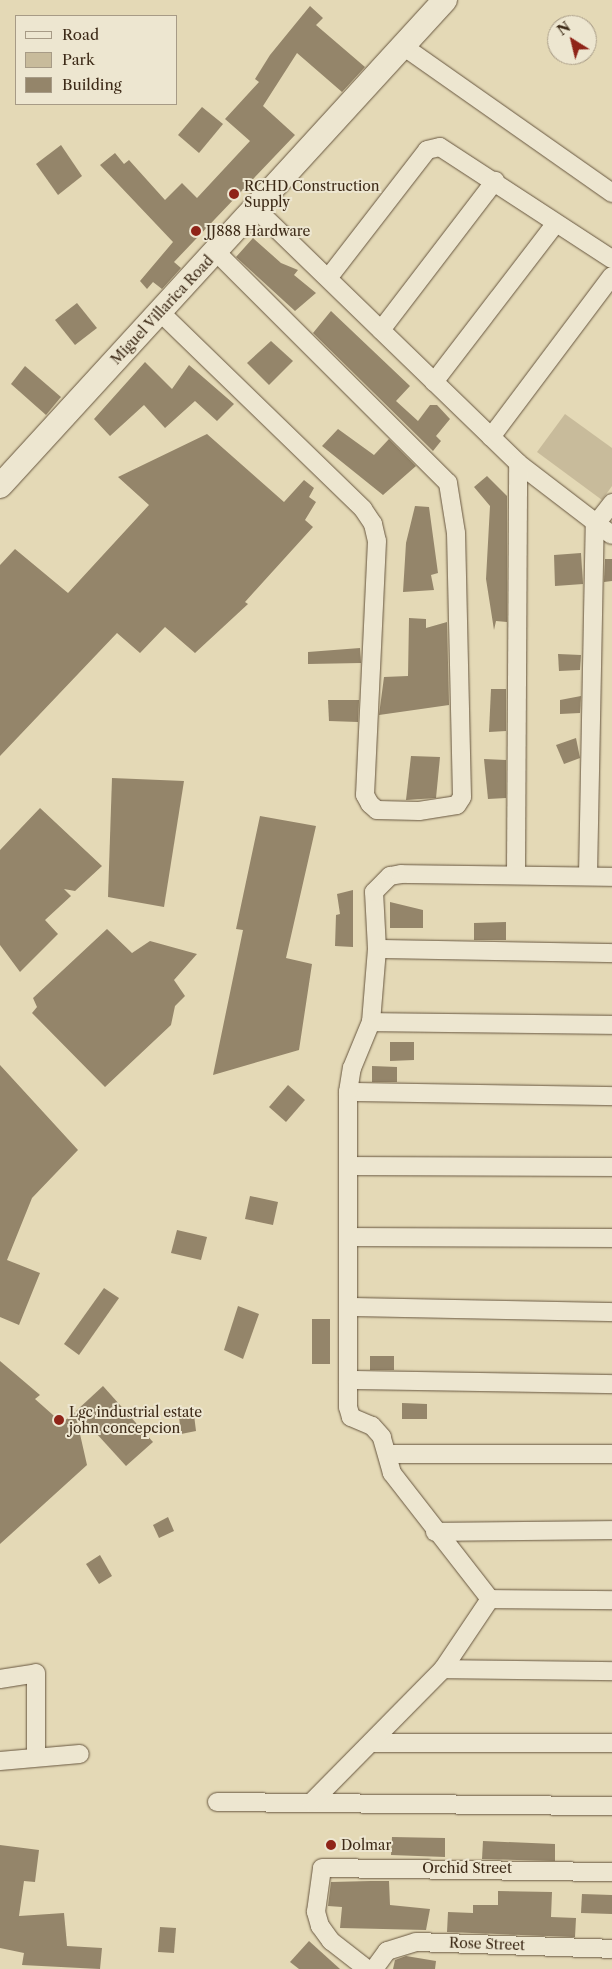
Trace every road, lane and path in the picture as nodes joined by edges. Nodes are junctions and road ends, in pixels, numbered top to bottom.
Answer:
1 (445, 0) edge
2 (403, 46) junction
3 (495, 181) junction
4 (612, 193) edge
5 (255, 208) junction
6 (556, 223) junction
7 (216, 252) junction
8 (612, 259) edge
9 (612, 276) edge
10 (329, 277) junction
11 (160, 312) junction
12 (381, 330) junction
13 (434, 382) junction
14 (491, 437) junction
15 (518, 463) junction
16 (0, 486) edge
17 (612, 503) edge
18 (595, 525) junction
19 (612, 535) edge
20 (516, 873) junction
21 (588, 876) junction
22 (612, 877) edge
23 (377, 949) junction
24 (612, 953) edge
25 (371, 1022) junction
26 (612, 1025) edge
27 (348, 1092) junction
28 (612, 1096) edge
29 (349, 1166) junction
30 (612, 1167) edge
31 (349, 1237) junction
32 (612, 1238) edge
33 (349, 1307) junction
34 (612, 1312) edge
35 (348, 1380) junction
36 (612, 1384) edge
37 (388, 1454) junction
38 (612, 1454) edge
39 (612, 1530) edge
40 (435, 1532) junction
41 (490, 1599) junction
42 (612, 1600) edge
43 (443, 1669) junction
44 (612, 1671) edge
45 (0, 1679) edge
46 (373, 1743) junction
47 (612, 1744) edge
48 (80, 1754) dead end
49 (36, 1755) junction
50 (0, 1761) edge
51 (218, 1802) dead end
52 (312, 1802) junction
53 (612, 1806) edge
54 (612, 1872) edge
55 (612, 1949) edge
56 (367, 1969) edge
57 (374, 1969) edge

1 - 2 main road, Miguel Villarica Road
2 - 4 street
2 - 5 main road, Miguel Villarica Road
3 - 6 street
3 - 10 street
3 - 12 street
5 - 7 main road, Miguel Villarica Road
5 - 10 street
6 - 8 street
6 - 13 street
7 - 11 main road, Miguel Villarica Road
7 - 11 street
9 - 14 street
10 - 12 street
11 - 16 main road, Miguel Villarica Road
12 - 13 street
13 - 14 street
14 - 15 street
15 - 18 street
15 - 20 street
17 - 18 street
18 - 19 street
18 - 21 street
20 - 21 street
20 - 23 street
21 - 22 street
23 - 24 street
23 - 25 street
25 - 26 street
25 - 27 street
27 - 28 street
27 - 29 street
29 - 30 street
29 - 31 street
31 - 32 street
31 - 33 street
33 - 34 street
33 - 35 street
35 - 36 street
35 - 37 street
37 - 38 street
37 - 40 street
39 - 40 street
40 - 41 street
41 - 42 street
41 - 43 street
43 - 44 street
43 - 46 street
45 - 49 street
46 - 47 street
46 - 52 street
48 - 49 street
49 - 50 street
51 - 52 street
52 - 53 street
54 - 56 street, Orchid Street
55 - 57 street, Rose Street

